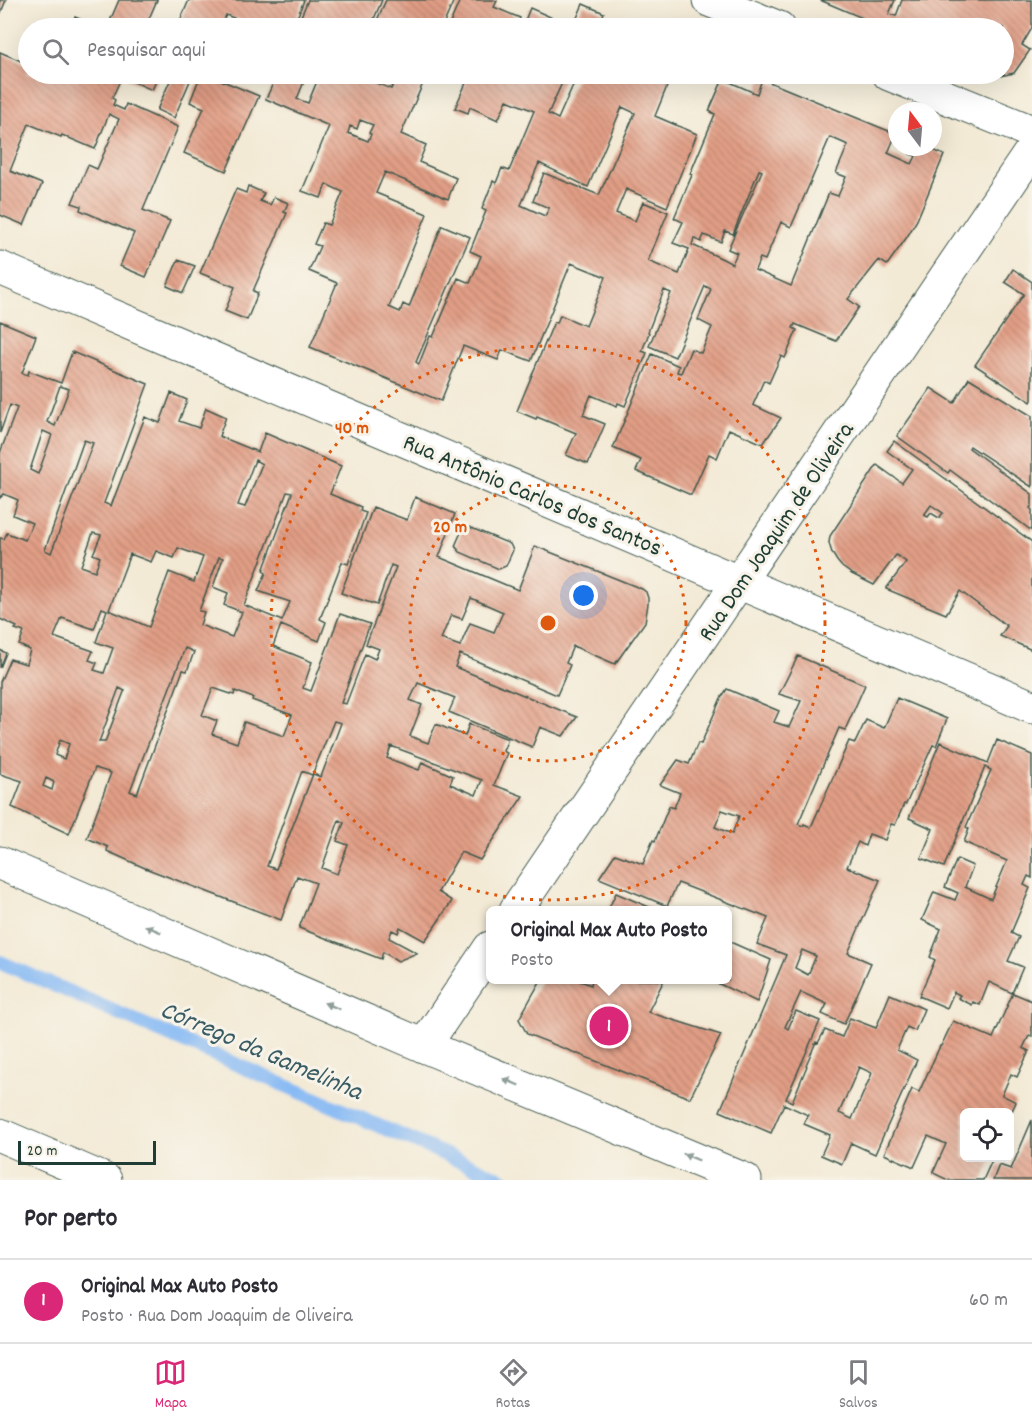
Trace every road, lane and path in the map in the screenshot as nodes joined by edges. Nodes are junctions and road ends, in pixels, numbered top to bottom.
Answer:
1 (709, 0) edge
2 (754, 18) edge
3 (914, 84) edge
4 (1032, 132) edge
5 (1032, 150) edge
6 (0, 268) edge
7 (740, 583) junction
8 (1032, 706) edge
9 (0, 863) edge
10 (519, 906) edge
11 (486, 954) edge
12 (424, 1046) junction
13 (0, 1135) edge
14 (105, 1180) edge
15 (745, 1180) edge

1 - 2 street
3 - 4 street
5 - 7 street, Rua Dom Joaquim de Oliveira
6 - 7 street, Rua Antônio Carlos dos Santos
7 - 8 street, Rua Antônio Carlos dos Santos
7 - 10 street, Rua Dom Joaquim de Oliveira
12 -> 9 street
11 - 12 street
15 -> 12 street
13 - 14 street

